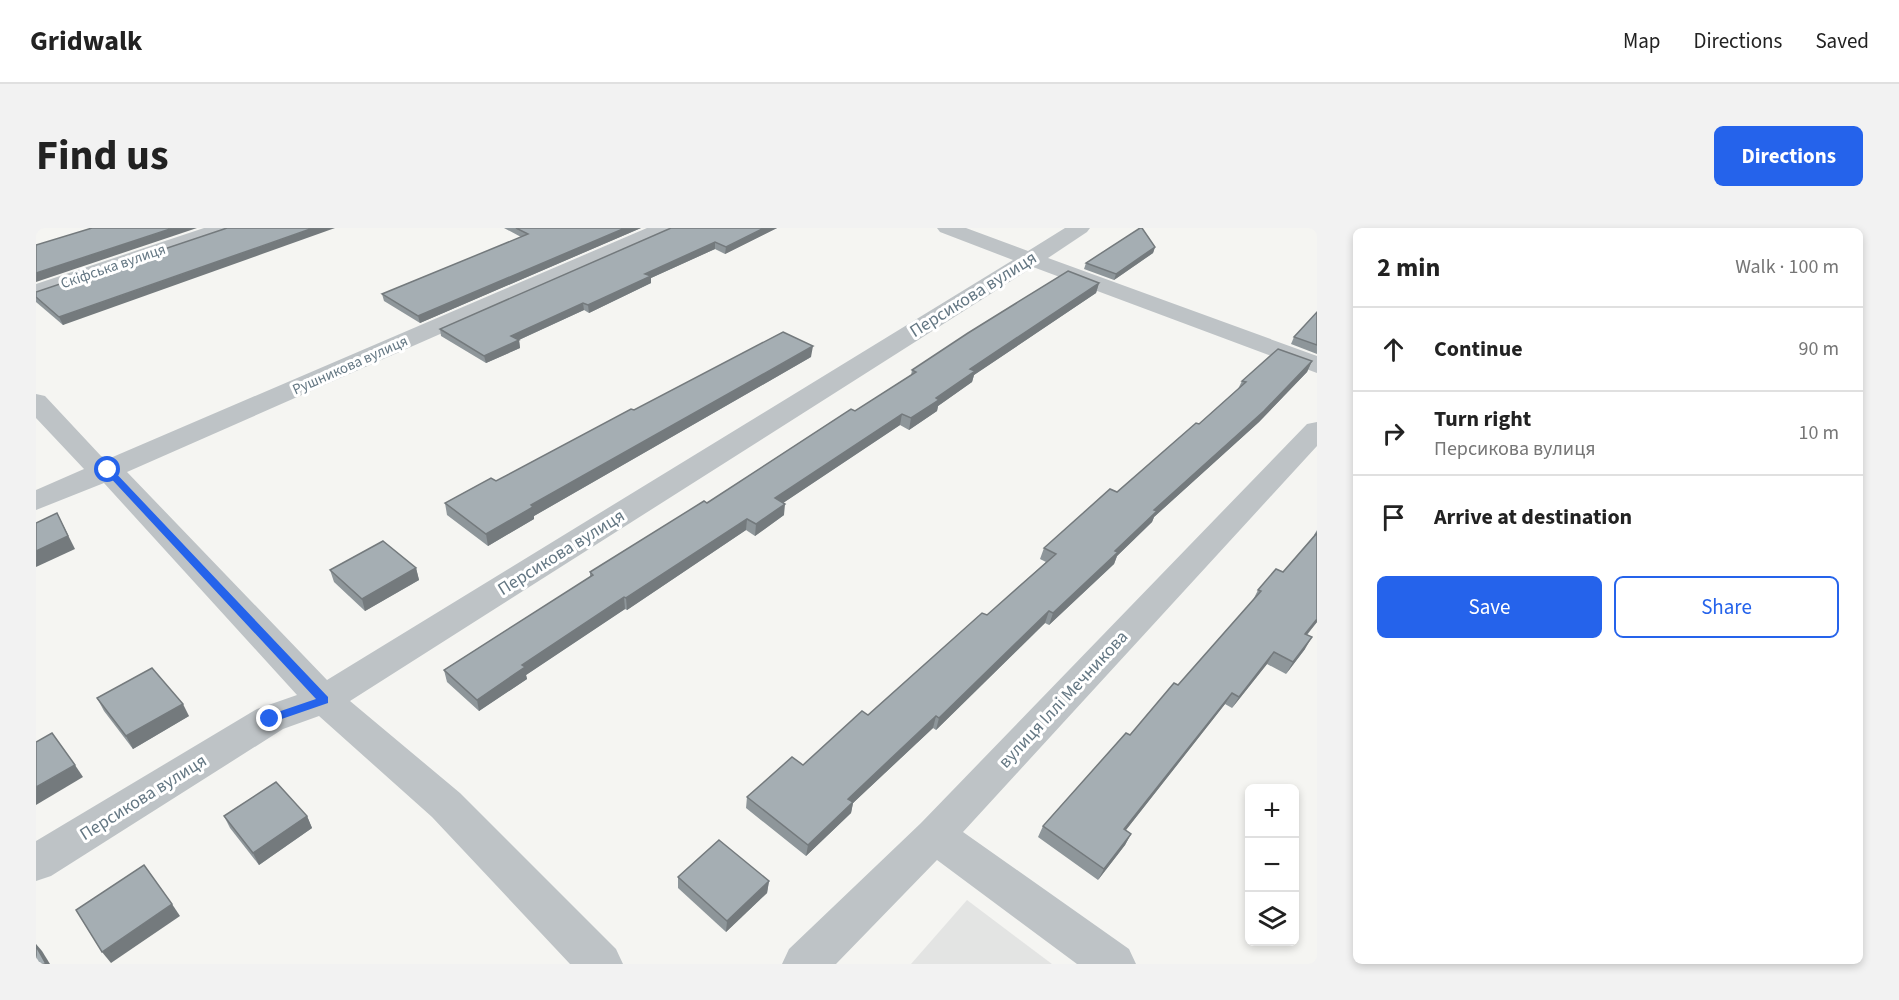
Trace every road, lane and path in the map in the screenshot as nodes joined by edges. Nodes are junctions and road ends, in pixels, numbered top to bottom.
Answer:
1 (224, 228) edge
2 (664, 228) edge
3 (946, 228) edge
4 (1080, 228) edge
5 (1027, 260) junction
6 (36, 292) edge
7 (1317, 365) edge
8 (36, 402) edge
9 (1317, 430) edge
10 (108, 470) junction
11 (36, 501) edge
12 (324, 700) junction
13 (935, 835) junction
14 (36, 863) edge
15 (600, 964) edge
16 (805, 964) edge
17 (1113, 964) edge

1 - 6 street, Скіфська вулиця
2 - 10 street, Рушникова вулиця
3 - 5 street
4 - 5 street, Персикова вулиця
5 - 7 street
5 - 12 street, Персикова вулиця
8 - 10 street
9 - 13 street, вулиця Іллі Мечникова
10 - 11 street, Рушникова вулиця
10 - 12 street
12 - 14 street, Персикова вулиця
12 - 15 street
13 - 16 street, вулиця Іллі Мечникова
13 - 17 street

